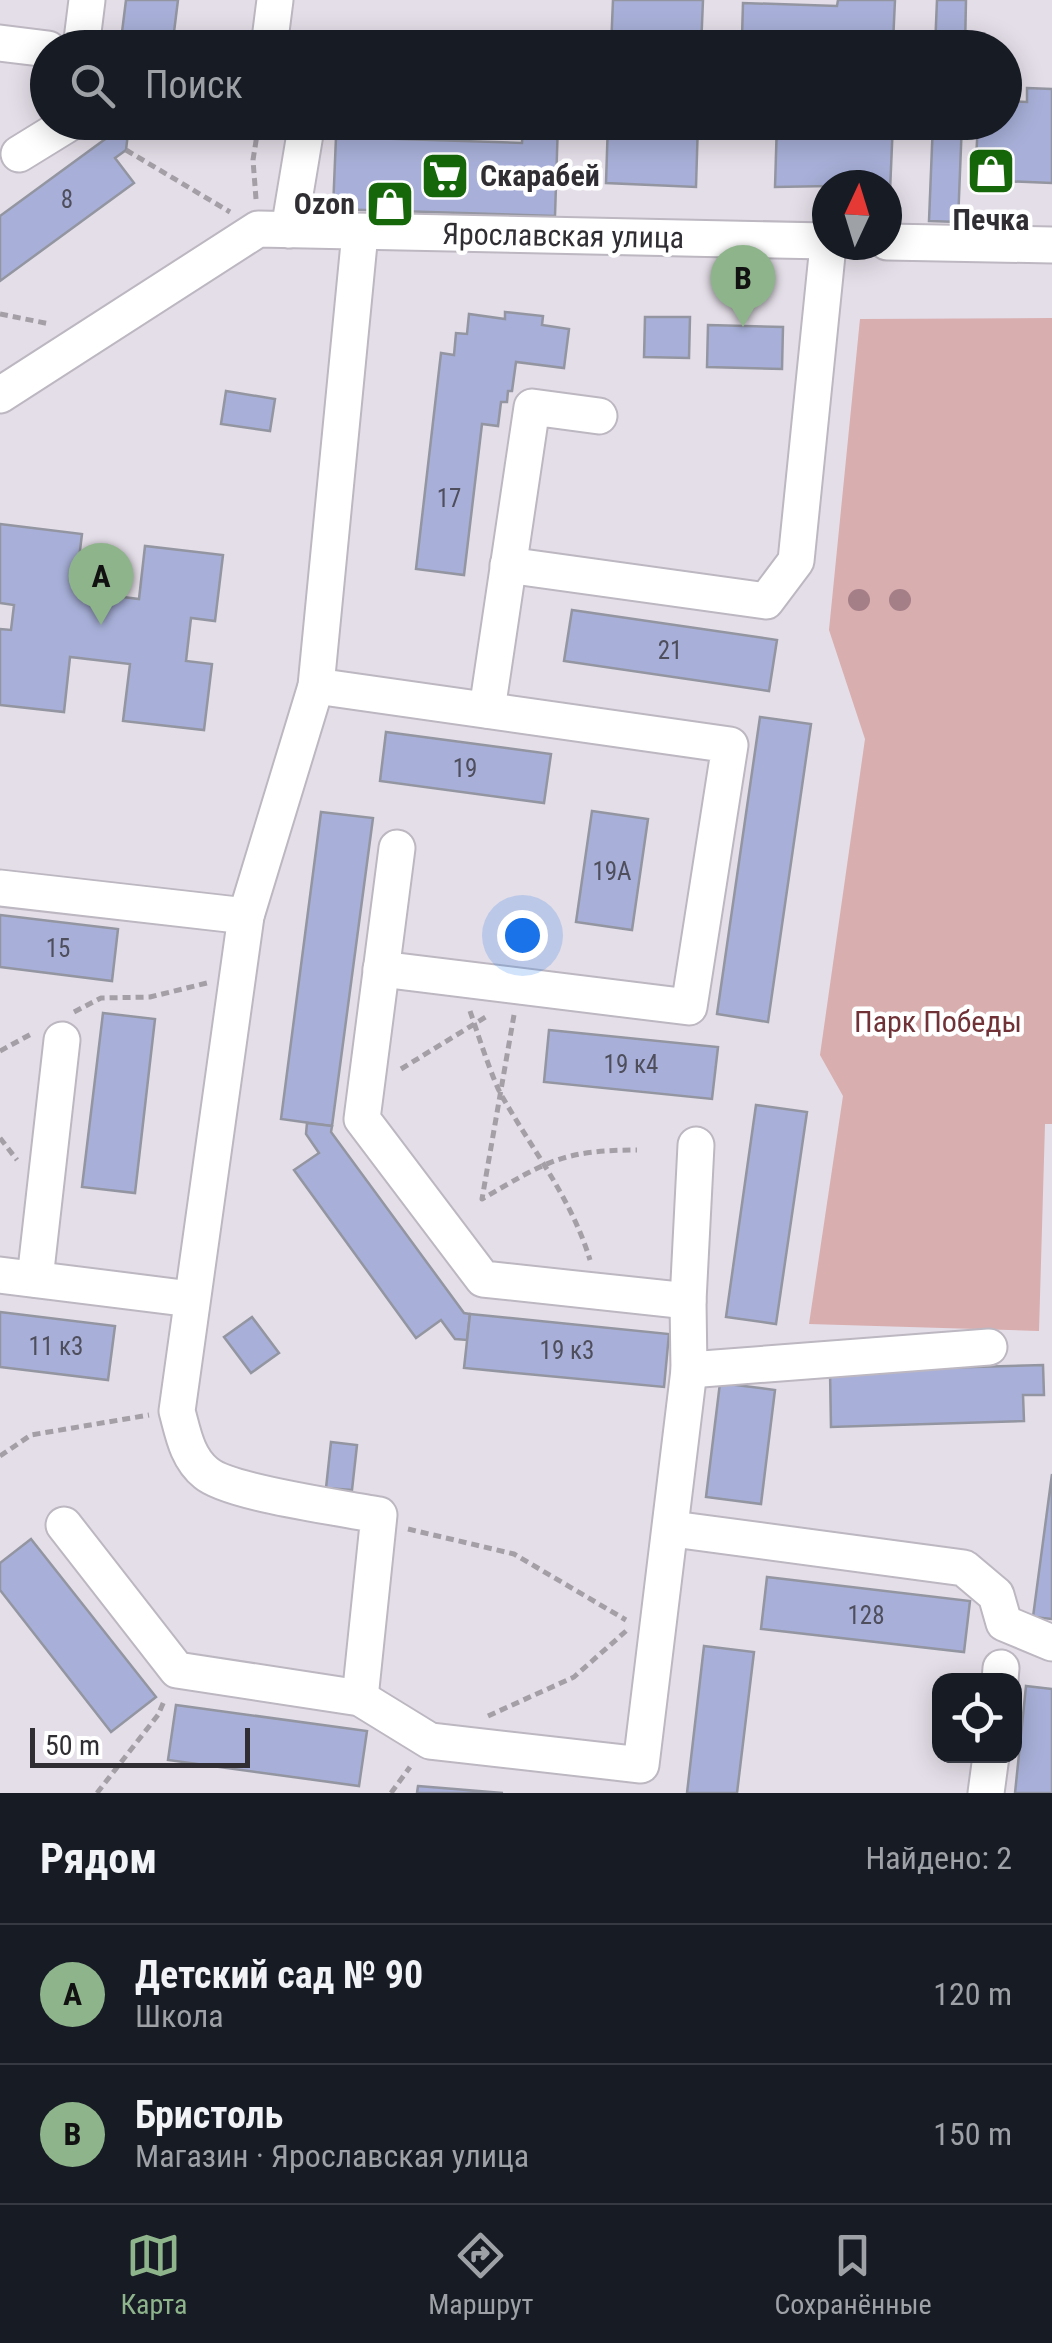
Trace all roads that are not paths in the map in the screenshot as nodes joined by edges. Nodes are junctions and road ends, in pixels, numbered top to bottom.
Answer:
1 (86, 0) edge
2 (275, 0) edge
3 (82, 30) edge
4 (271, 30) edge
5 (0, 43) edge
6 (30, 47) edge
7 (42, 140) edge
8 (302, 140) edge
9 (9, 160) edge
10 (274, 230) junction
11 (360, 233) junction
12 (902, 242) edge
13 (812, 243) edge
14 (1052, 246) edge
15 (825, 260) edge
16 (0, 395) edge
17 (599, 416) dead end
18 (508, 566) junction
19 (316, 686) junction
20 (486, 710) junction
21 (397, 848) dead end
22 (0, 888) edge
23 (246, 916) junction
24 (381, 969) junction
25 (54, 1029) road end
26 (696, 1145) dead end
27 (17, 1277) edge
28 (191, 1299) junction
29 (688, 1301) junction
30 (990, 1347) dead end
31 (689, 1370) junction
32 (64, 1525) dead end
33 (673, 1529) junction
34 (1052, 1643) edge
35 (360, 1698) junction
36 (990, 1763) edge
37 (986, 1793) edge

1 - 3 street
2 - 4 street
5 - 6 street
7 - 9 street
8 - 10 street
10 - 11 street, Ярославская улица
10 - 16 street
11 - 13 street, Ярославская улица
11 - 19 street
12 - 14 street
15 - 18 street
17 - 18 street
18 - 20 street
19 - 20 street
19 - 23 street
20 - 24 street
21 - 24 street
22 - 23 street
23 - 28 street
24 - 29 street
25 - 27 street
26 - 29 street
27 - 28 street
28 - 35 street
29 - 31 street
30 - 31 street
31 - 33 street
32 - 35 street
33 - 34 street
33 - 35 street
36 - 37 street

